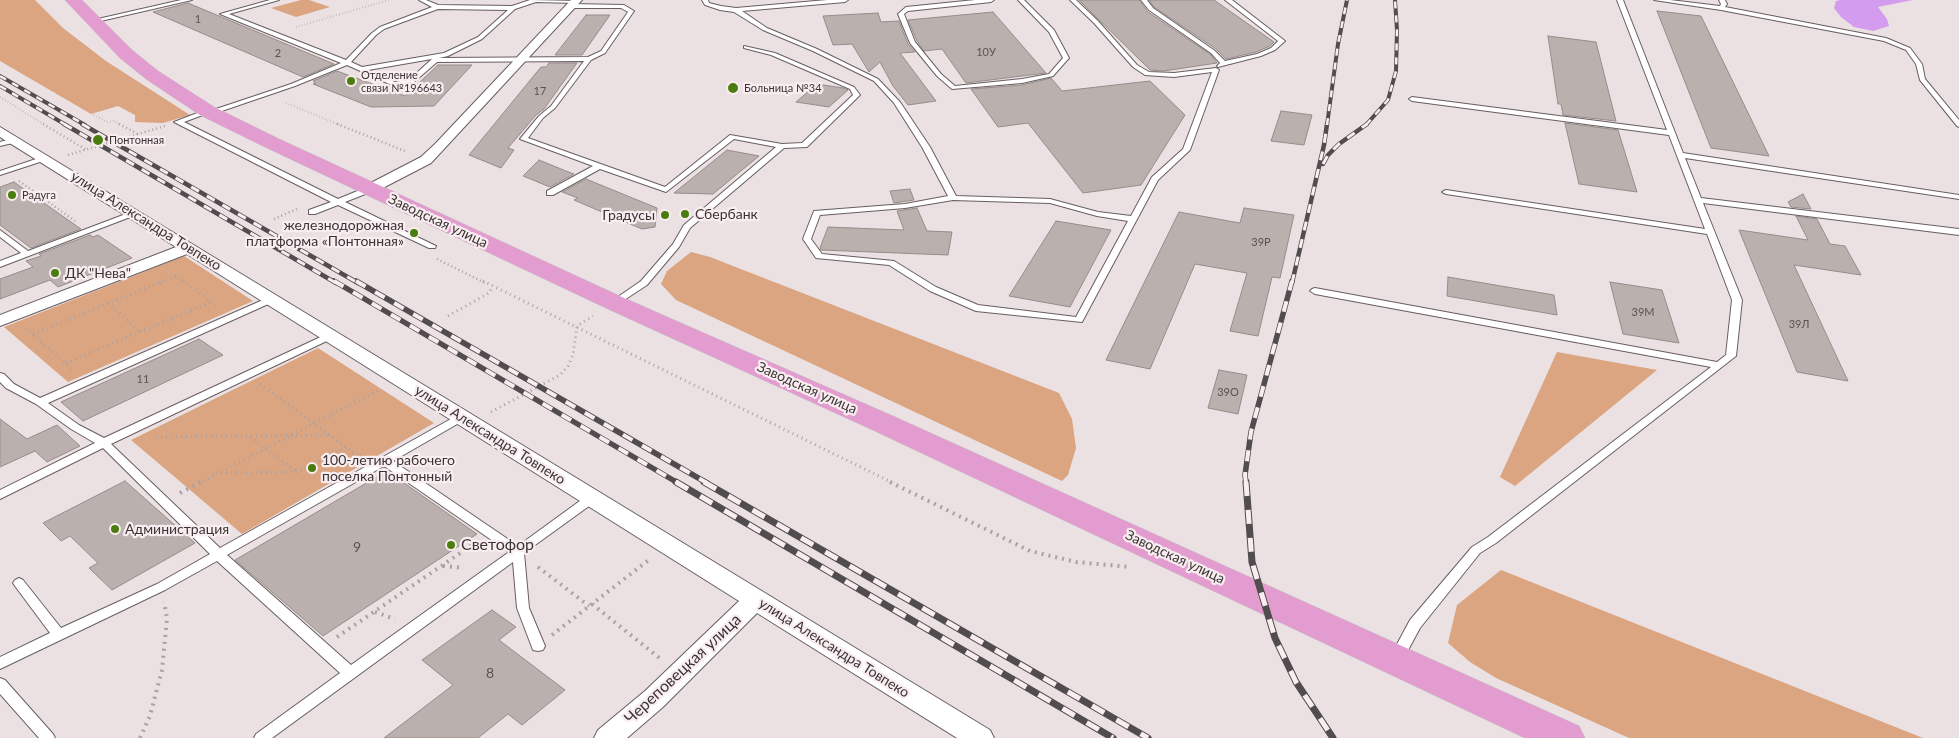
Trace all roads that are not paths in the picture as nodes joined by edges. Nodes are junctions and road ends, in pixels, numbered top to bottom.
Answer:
1 (73, 0) edge
2 (189, 0) edge
3 (276, 0) edge
4 (422, 0) edge
5 (705, 0) edge
6 (845, 0) edge
7 (992, 0) edge
8 (1021, 0) edge
9 (1073, 0) edge
10 (1144, 0) edge
11 (1228, 0) edge
12 (1620, 0) edge
13 (1657, 0) edge
14 (1722, 0) edge
15 (575, 2) edge
16 (437, 7) junction
17 (512, 8) junction
18 (1720, 8) junction
19 (736, 10) junction
20 (92, 21) junction
21 (746, 47) dead end
22 (446, 55) junction
23 (589, 59) junction
24 (435, 60) junction
25 (521, 60) junction
26 (347, 63) junction
27 (1224, 63) junction
28 (361, 69) junction
29 (1216, 70) junction
30 (1412, 99) dead end
31 (209, 112) junction
32 (1959, 125) edge
33 (1672, 133) junction
34 (4, 138) edge
35 (782, 146) junction
36 (1681, 156) junction
37 (45, 159) junction
38 (599, 166) junction
39 (2, 172) edge
40 (370, 189) junction
41 (1446, 192) dead end
42 (550, 193) dead end
43 (953, 198) junction
44 (1959, 198) edge
45 (1698, 200) junction
46 (338, 202) junction
47 (312, 212) dead end
48 (134, 214) junction
49 (1133, 219) junction
50 (1710, 232) junction
51 (1959, 232) edge
52 (0, 233) edge
53 (432, 246) road end
54 (188, 248) junction
55 (27, 254) junction
56 (0, 264) edge
57 (1315, 291) dead end
58 (272, 299) junction
59 (615, 303) junction
60 (6, 318) edge
61 (330, 336) junction
62 (1719, 365) junction
63 (0, 376) edge
64 (40, 402) junction
65 (462, 418) junction
66 (109, 440) junction
67 (384, 460) junction
68 (0, 495) edge
69 (592, 498) junction
70 (518, 552) junction
71 (219, 555) junction
72 (19, 583) dead end
73 (756, 599) junction
74 (59, 635) junction
75 (538, 646) road end
76 (1396, 660) junction
77 (0, 663) edge
78 (351, 674) junction
79 (0, 684) edge
80 (48, 738) edge
81 (261, 738) edge
82 (608, 738) edge
83 (980, 738) edge
84 (1566, 738) edge

1 - 20 main road, Заводская улица
2 - 20 lane
3 - 26 lane
4 - 16 lane
5 - 19 lane
6 - 19 lane
7 - 8 lane
9 - 29 lane
10 - 27 lane
11 - 27 lane
12 - 33 lane
13 - 18 lane
14 - 18 lane
15 - 17 lane
15 - 23 lane
15 - 25 street
16 - 17 lane
16 - 26 lane
17 - 22 lane
18 - 32 lane
19 - 43 lane
20 - 31 main road, Заводская улица
21 - 35 lane
22 - 24 lane
22 - 28 lane
23 - 25 lane
23 - 38 lane
24 - 25 lane
24 - 28 lane
25 - 40 street
26 - 28 lane
26 - 31 lane
27 - 29 lane
29 - 49 lane
30 - 33 lane
31 - 40 main road, Заводская улица
31 - 46 lane
33 - 36 lane
34 - 37 street, улица Александра Товпеко
35 - 38 lane
35 - 59 lane
36 - 44 lane
36 - 45 lane
37 - 39 lane
37 - 48 street, улица Александра Товпеко
38 - 42 lane
40 - 46 lane
40 - 59 main road, Заводская улица
41 - 50 lane
43 - 49 lane
43 - 49 lane
45 - 50 lane
45 - 51 lane
46 - 47 lane
46 - 53 lane
48 - 54 street, улица Александра Товпеко
48 - 55 lane
50 - 62 lane
52 - 55 lane
54 - 58 street, улица Александра Товпеко
54 - 60 street
55 - 56 lane
57 - 62 lane
58 - 61 street, улица Александра Товпеко
58 - 64 lane
59 - 76 main road, Заводская улица
61 - 65 street, улица Александра Товпеко
61 - 66 lane
62 - 76 lane
63 - 64 lane
64 - 66 lane
65 - 67 lane
65 - 69 street, улица Александра Товпеко
66 - 68 lane
66 - 71 lane
67 - 70 lane
67 - 71 lane
69 - 70 lane
69 - 73 street, улица Александра Товпеко
70 - 75 lane
70 - 78 lane
71 - 74 lane
71 - 78 lane
72 - 74 lane
73 - 82 street, Череповецкая улица
73 - 83 street, улица Александра Товпеко
74 - 77 lane
76 - 84 main road, Заводская улица
78 - 81 lane
79 - 80 lane

